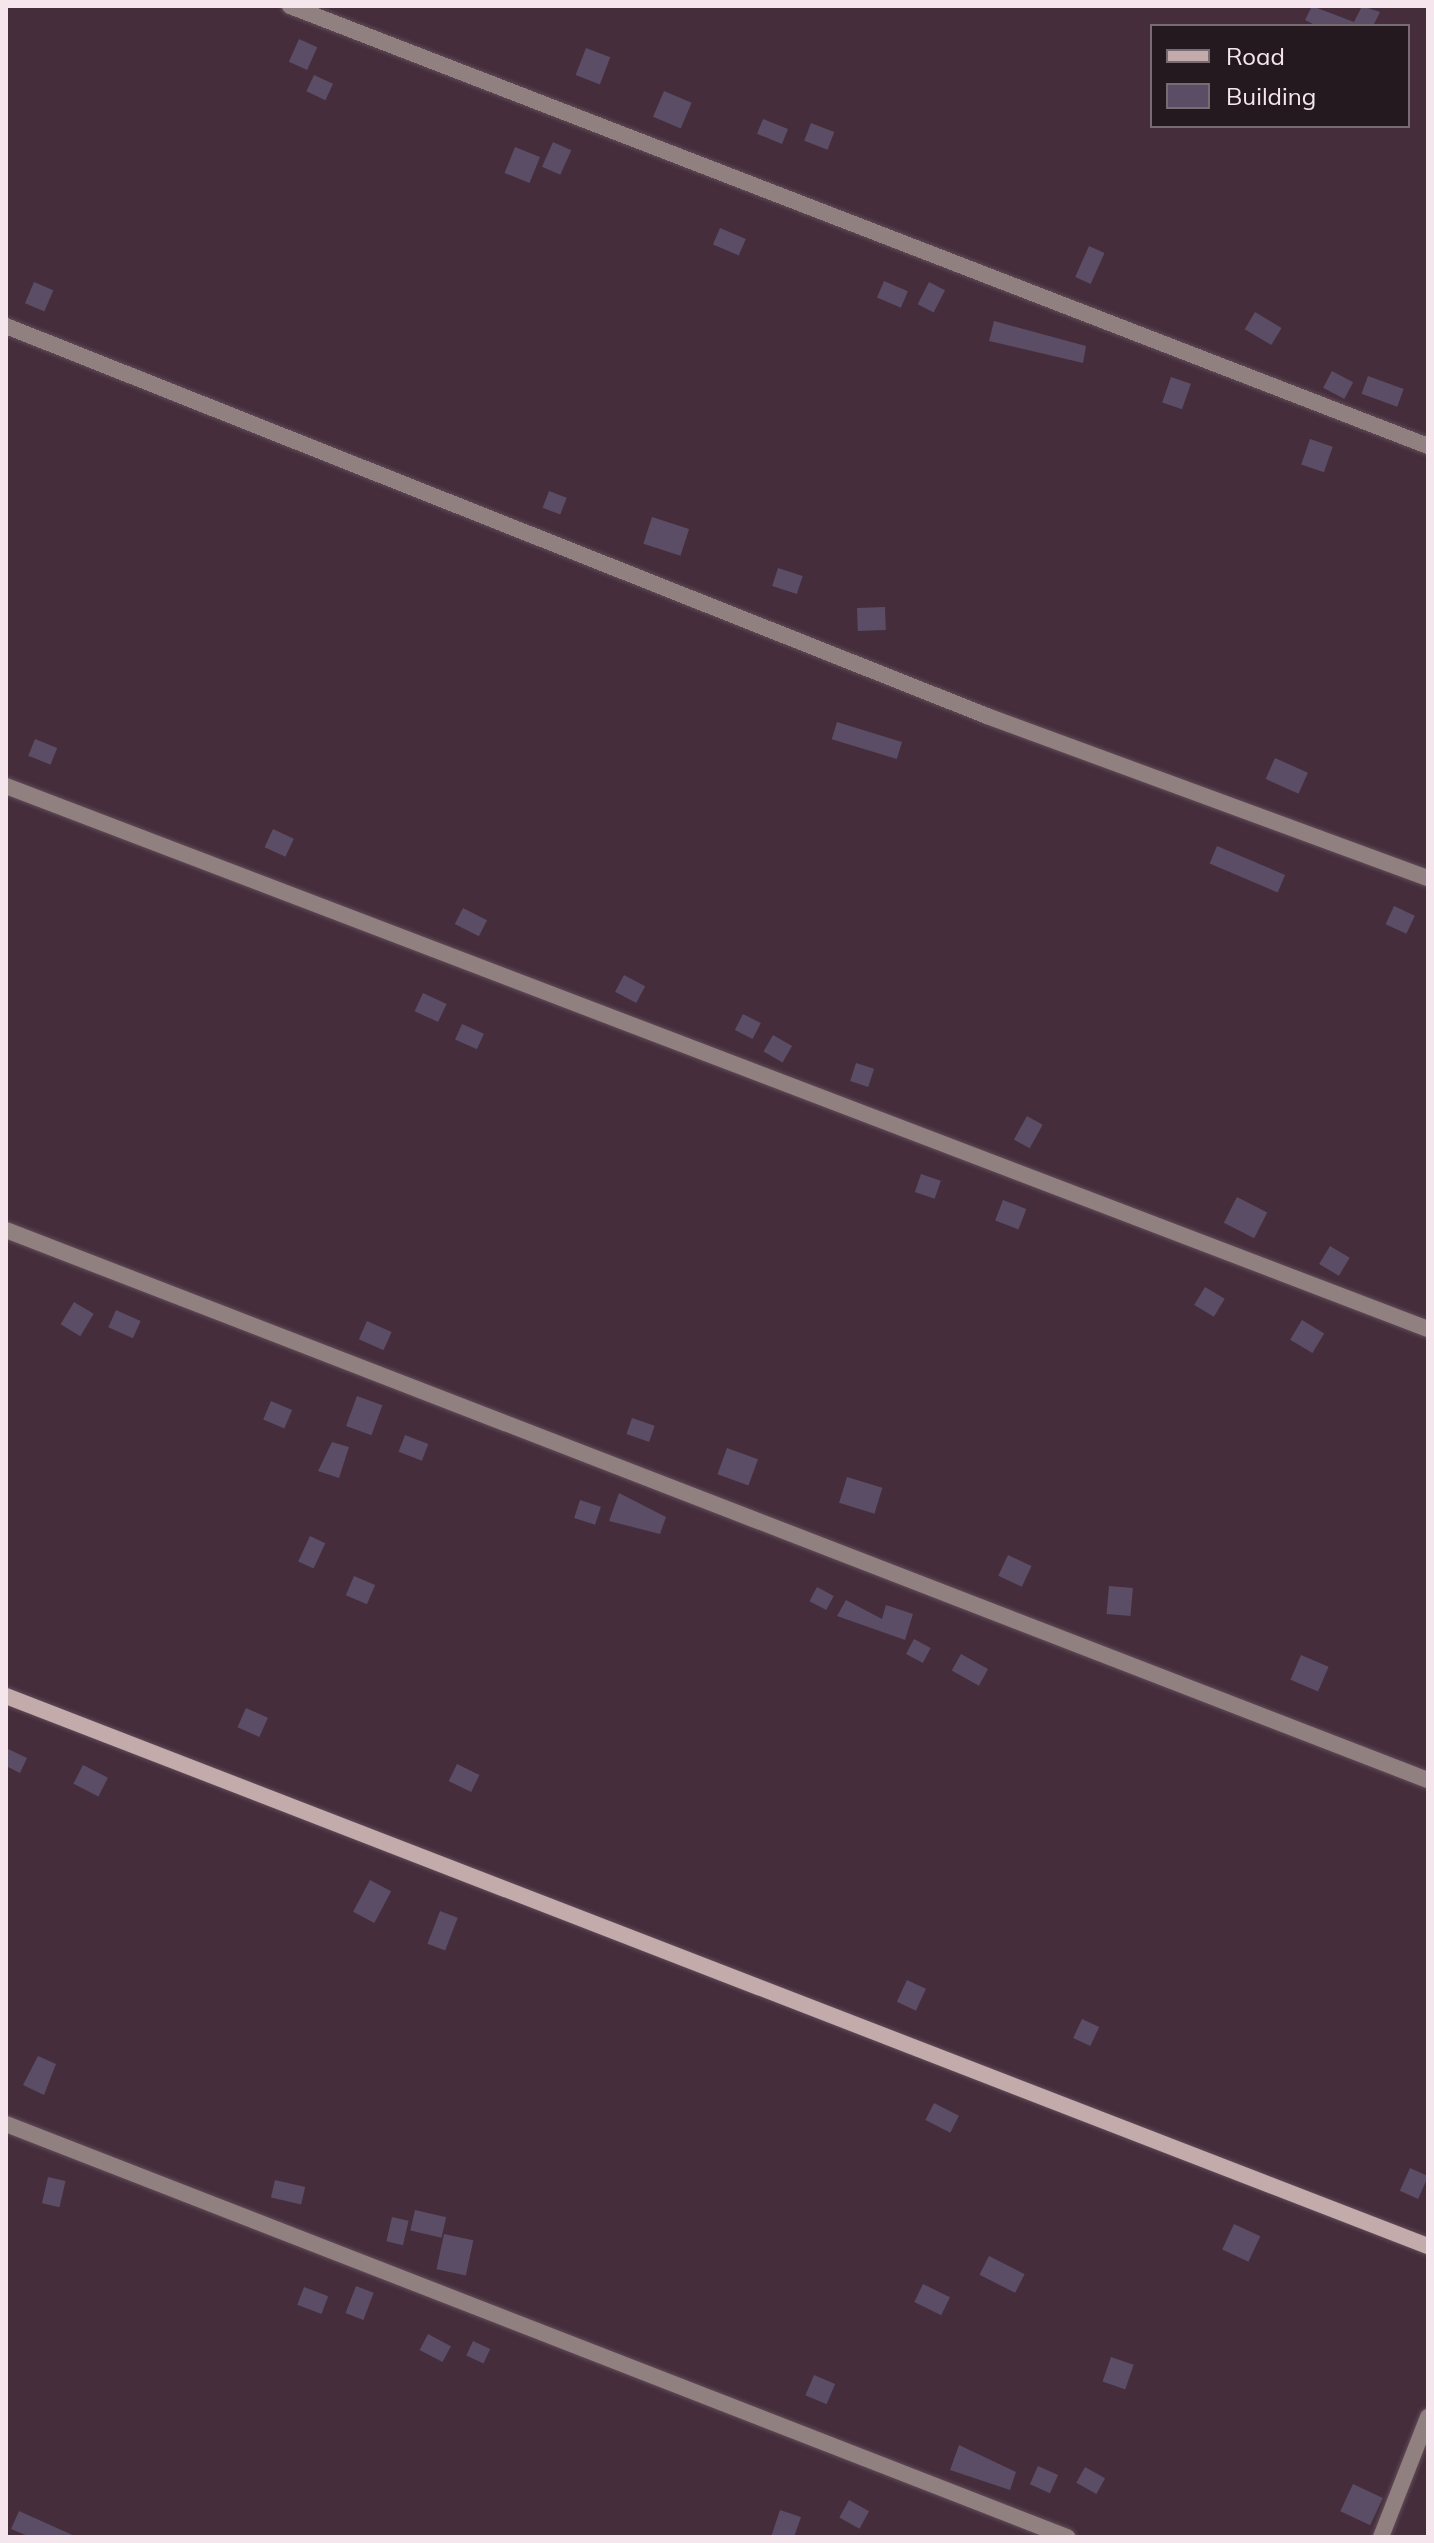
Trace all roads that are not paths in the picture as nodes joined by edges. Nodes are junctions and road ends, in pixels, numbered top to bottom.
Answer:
1 (290, 6) edge
2 (6, 326) edge
3 (1428, 446) edge
4 (6, 786) edge
5 (1428, 878) edge
6 (6, 1230) edge
7 (1428, 1329) edge
8 (6, 1696) edge
9 (1428, 1780) edge
10 (6, 2124) edge
11 (1428, 2246) edge
12 (1428, 2417) edge
13 (1067, 2537) edge
14 (1381, 2537) edge

1 - 3 street
2 - 5 street
4 - 7 street
6 - 9 street
8 - 11 street
10 - 13 street
12 - 14 street

